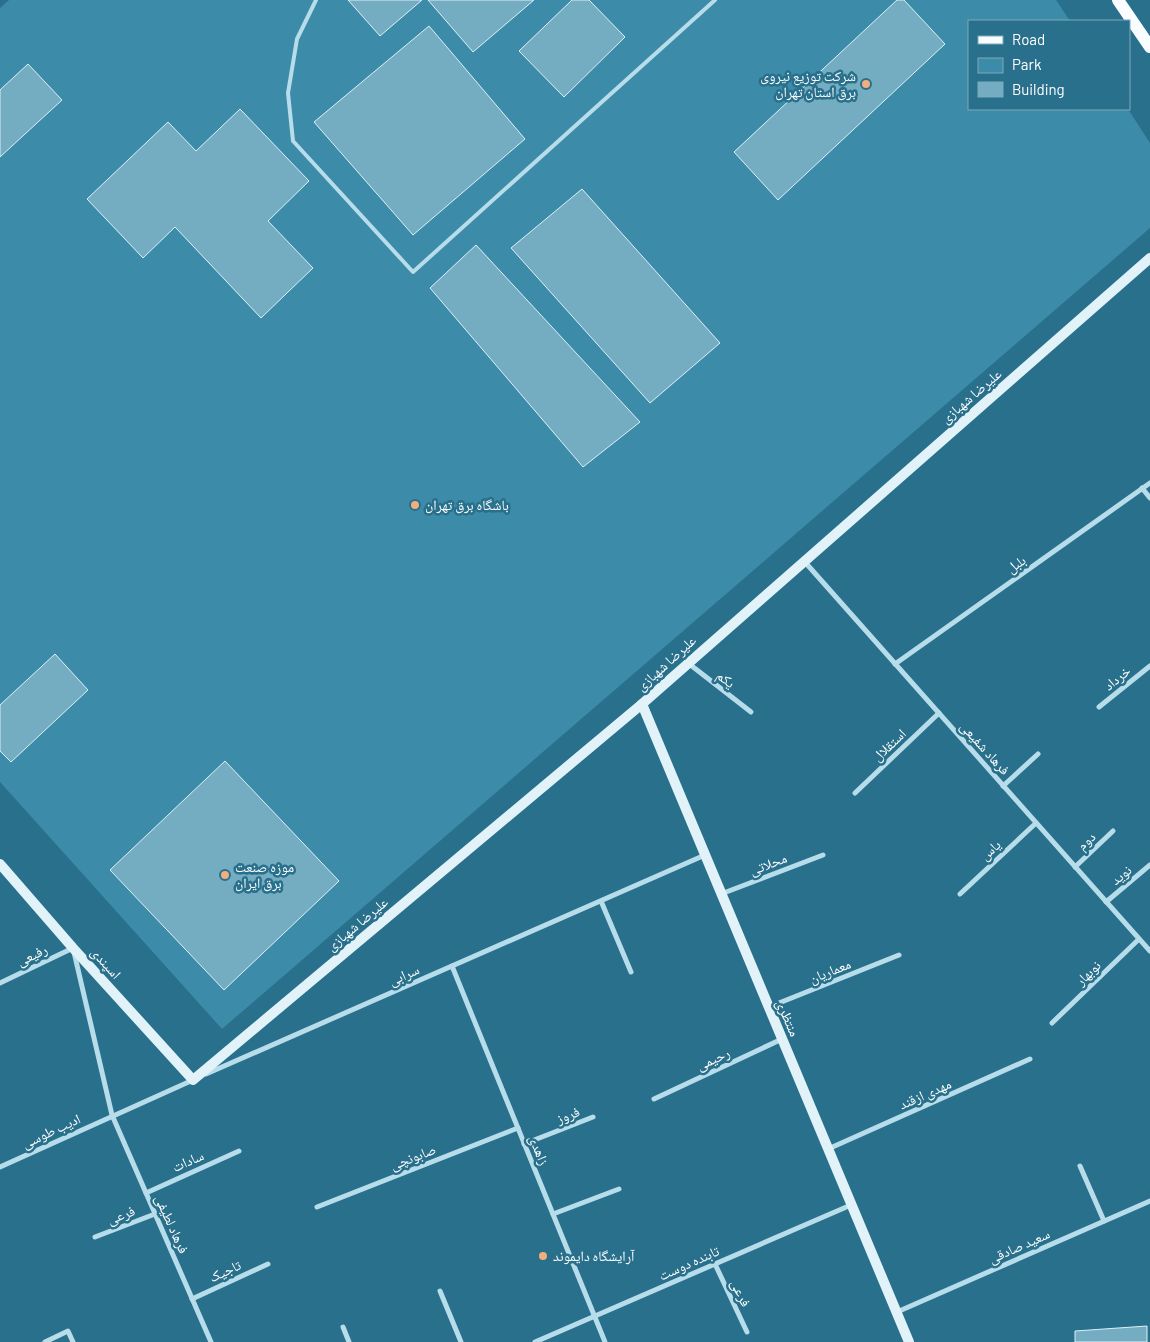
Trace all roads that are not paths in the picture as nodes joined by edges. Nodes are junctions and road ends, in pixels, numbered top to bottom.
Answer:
1 (316, 0) edge
2 (715, 0) edge
3 (1118, 0) edge
4 (1150, 47) edge
5 (1150, 258) edge
6 (1150, 483) edge
7 (1142, 488) junction
8 (1150, 498) edge
9 (804, 561) junction
10 (687, 663) junction
11 (895, 664) junction
12 (1150, 666) edge
13 (642, 704) junction
14 (1099, 707) dead end
15 (750, 712) dead end
16 (939, 713) junction
17 (1038, 754) dead end
18 (1003, 786) junction
19 (855, 793) dead end
20 (1036, 823) junction
21 (1113, 832) dead end
22 (705, 855) junction
23 (824, 855) dead end
24 (0, 864) edge
25 (1150, 865) edge
26 (1075, 866) junction
27 (721, 894) junction
28 (960, 894) dead end
29 (601, 901) junction
30 (1106, 902) junction
31 (1139, 938) junction
32 (73, 948) junction
33 (1150, 951) edge
34 (899, 955) dead end
35 (452, 966) junction
36 (631, 972) dead end
37 (0, 983) edge
38 (769, 1007) junction
39 (1052, 1023) dead end
40 (782, 1038) junction
41 (1030, 1059) dead end
42 (193, 1080) junction
43 (654, 1099) dead end
44 (112, 1115) junction
45 (593, 1117) dead end
46 (518, 1128) junction
47 (524, 1144) junction
48 (828, 1149) junction
49 (239, 1151) dead end
50 (1080, 1166) dead end
51 (0, 1167) edge
52 (619, 1189) dead end
53 (146, 1192) junction
54 (1150, 1201) edge
55 (852, 1204) junction
56 (317, 1207) dead end
57 (155, 1214) junction
58 (553, 1214) junction
59 (1104, 1221) junction
60 (95, 1237) dead end
61 (268, 1264) dead end
62 (715, 1264) junction
63 (440, 1291) dead end
64 (192, 1299) junction
65 (897, 1312) junction
66 (595, 1317) junction
67 (343, 1327) dead end
68 (747, 1332) dead end
69 (45, 1342) edge
70 (73, 1342) edge
71 (211, 1342) edge
72 (349, 1342) edge
73 (461, 1342) edge
74 (536, 1342) edge
75 (605, 1342) edge
76 (910, 1342) edge

1 - 2 lane
3 - 4 main road
5 - 9 main road, علیرضا شهبازی
6 - 7 street, بلبل
7 - 8 street
7 - 11 street, بلبل
9 - 10 main road, علیرضا شهبازی
9 - 11 street, فرهاد شفیعی
10 - 13 main road, علیرضا شهبازی
10 - 15 street, یکم
11 - 16 street, فرهاد شفیعی
12 - 14 street, خرداد
13 - 22 main road, منتظری
13 - 42 main road, علیرضا شهبازی
16 - 18 street, فرهاد شفیعی
16 - 19 street, استقلال
17 - 18 street
18 - 20 street, فرهاد شفیعی
20 - 26 street, فرهاد شفیعی
20 - 28 street, یاس
21 - 26 street, دوم
22 - 27 main road, منتظری
22 - 29 street, سرابی
23 - 27 street, محلاتی
24 - 32 main road, اسپندی
25 - 30 street, نوید
26 - 30 street, فرهاد شفیعی
27 - 38 main road, منتظری
29 - 35 street, سرابی
29 - 36 street
30 - 31 street, فرهاد شفیعی
31 - 33 street, فرهاد شفیعی
31 - 39 street, نوبهار
32 - 37 street, رفیعی
32 - 42 main road, اسپندی
32 - 44 street, فرهاد لطیفی
34 - 38 street, معماریان
35 - 42 street, سرابی
35 - 46 street, زاهدی
38 - 40 main road, منتظری
40 - 43 street, رحیمی
40 - 48 main road, منتظری
41 - 48 street, مهدی ازقند
42 - 44 street, سرابی
44 - 51 street, ادیب طوسی
44 - 53 street, فرهاد لطیفی
45 - 47 street, فروز
46 - 47 street, زاهدی
46 - 56 street, صابونچی
47 - 58 street, زاهدی
48 - 55 main road, منتظری
49 - 53 street, سادات
50 - 59 street
52 - 58 street
53 - 57 street, فرهاد لطیفی
54 - 59 street, سعید صادقی
55 - 62 street, تابنده دوست
55 - 65 main road, منتظری
57 - 60 street, فرعی
57 - 64 street, فرهاد لطیفی
58 - 66 street, زاهدی
59 - 65 street, سعید صادقی
61 - 64 street, تاجیک
62 - 66 street, تابنده دوست
62 - 68 street, فرعی
63 - 73 street
64 - 71 street, فرهاد لطیفی
65 - 76 main road, منتظری
66 - 74 street, تابنده دوست
66 - 75 street, زاهدی
67 - 72 street
69 - 70 street

